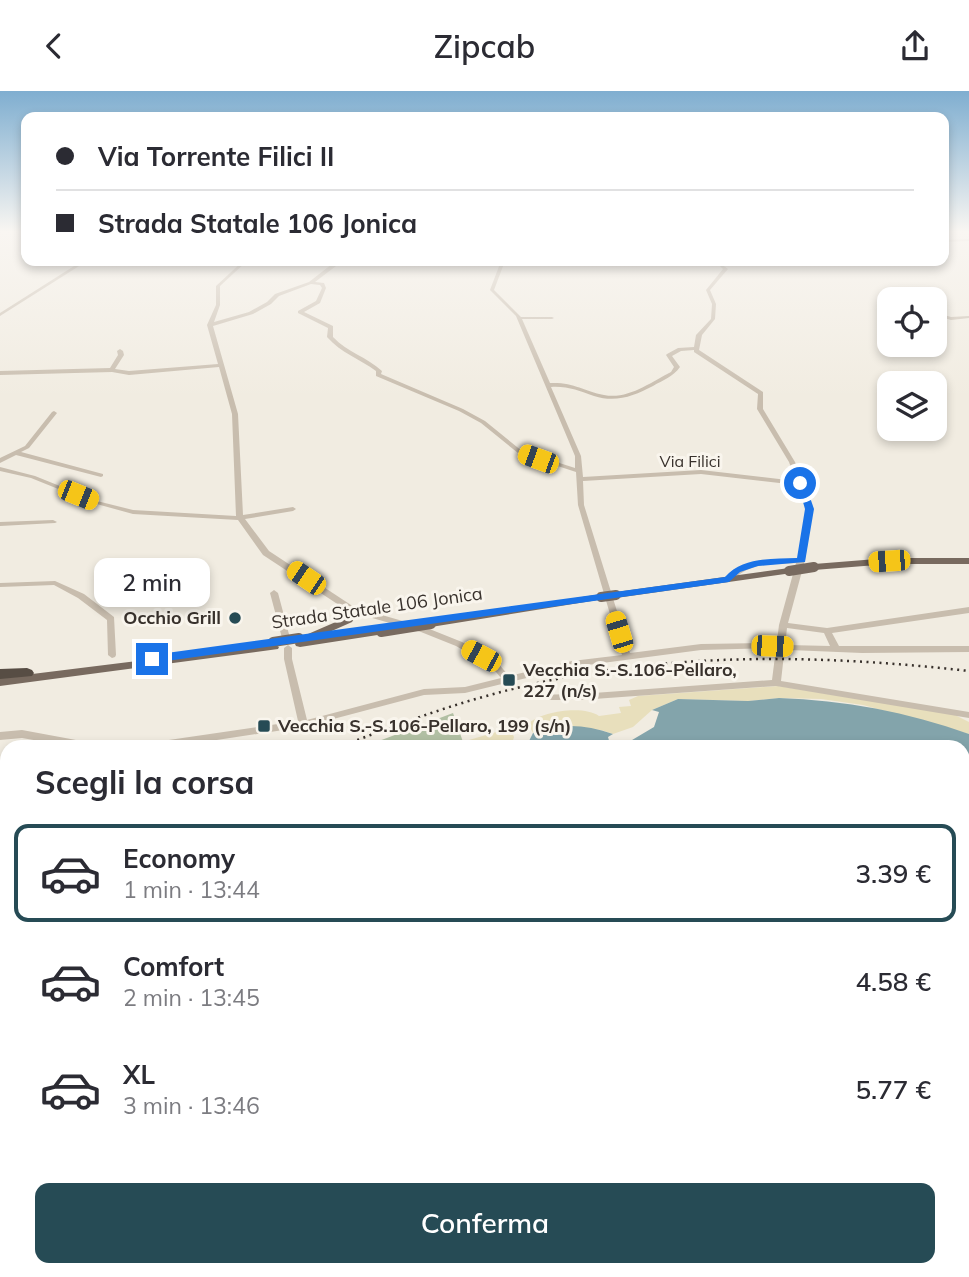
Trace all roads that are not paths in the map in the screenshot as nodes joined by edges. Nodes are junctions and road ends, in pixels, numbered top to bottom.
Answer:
1 (45, 286) edge
2 (218, 286) edge
3 (301, 286) edge
4 (323, 286) edge
5 (493, 286) edge
6 (711, 286) edge
7 (0, 315) edge
8 (969, 317) edge
9 (519, 318) junction
10 (552, 318) dead end
11 (947, 318) edge
12 (210, 325) junction
13 (696, 348) junction
14 (120, 352) dead end
15 (221, 365) junction
16 (112, 370) junction
17 (0, 373) edge
18 (549, 385) junction
19 (54, 413) dead end
20 (16, 453) junction
21 (0, 461) edge
22 (0, 469) edge
23 (101, 475) dead end
24 (579, 475) junction
25 (800, 483) junction
26 (293, 509) dead end
27 (240, 518) junction
28 (53, 522) dead end
29 (0, 524) edge
30 (801, 560) junction
31 (969, 561) edge
32 (736, 576) junction
33 (0, 585) edge
34 (274, 593) dead end
35 (969, 610) edge
36 (352, 612) junction
37 (783, 625) junction
38 (380, 629) junction
39 (827, 631) junction
40 (312, 636) junction
41 (299, 641) junction
42 (790, 647) joint
43 (836, 649) junction
44 (969, 649) edge
45 (112, 655) dead end
46 (626, 655) junction
47 (0, 676) edge
48 (26, 676) joint
49 (506, 678) junction
50 (776, 683) junction
51 (527, 698) dead end
52 (969, 715) edge
53 (303, 724) junction
54 (0, 736) edge
55 (54, 740) edge
56 (196, 740) edge

1 - 7 street
2 - 12 street
3 - 12 street
4 - 24 street
5 - 9 street
6 - 13 street
8 - 11 street
9 - 10 street
9 - 18 street
12 - 15 street
13 - 18 street
13 - 25 street
14 - 16 street
15 - 16 street
15 - 27 street
16 - 17 street
18 - 24 street
19 - 20 street
20 - 21 street
20 - 23 street
22 - 27 street
24 - 25 street, Via Filici
24 - 46 street
25 - 30 street
26 - 27 street
27 - 36 street
28 - 29 street
30 - 32 street
30 - 37 street
31 - 32 main road, Strada Statale 106 Jonica, bridge
32 - 38 main road, Strada Statale 106 Jonica, bridge
33 - 45 street
34 - 53 street
35 - 39 street
36 - 40 main road
36 - 49 street
37 - 39 street
37 - 50 street
38 - 40 main road, Strada Statale 106 Jonica
38 - 41 main road, Strada Statale 106 Jonica
39 - 43 street
40 - 41 main road, Strada Statale 106 Jonica
41 - 48 main road, Strada Statale 106 Jonica
42 - 43 street
42 - 46 street, bridge
43 - 44 street
46 - 49 street
47 - 48 highway, Strada Statale 106 Jonica
49 - 53 street
50 - 51 street
50 - 52 street
53 - 56 street
54 - 55 street

